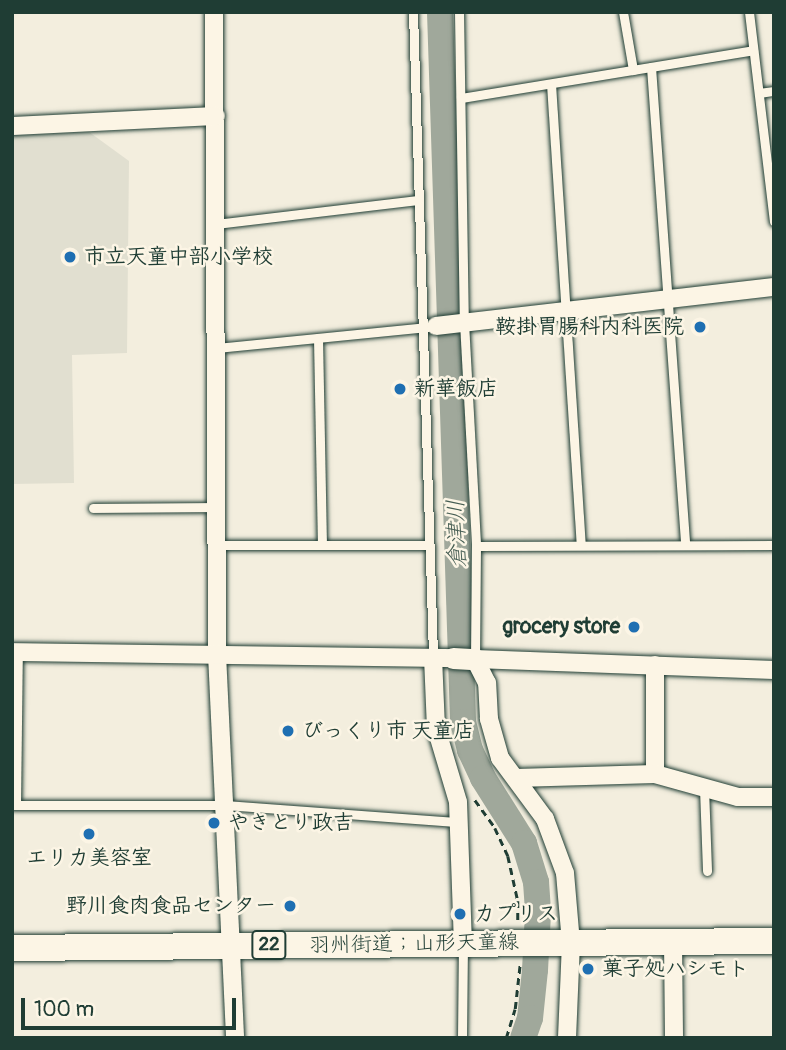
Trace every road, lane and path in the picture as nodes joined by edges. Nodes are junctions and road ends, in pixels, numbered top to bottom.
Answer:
1 (214, 12) edge
2 (413, 12) edge
3 (459, 12) edge
4 (623, 12) edge
5 (749, 12) edge
6 (753, 50) junction
7 (651, 67) junction
8 (633, 70) junction
9 (551, 84) junction
10 (774, 91) edge
11 (759, 93) junction
12 (461, 97) junction
13 (216, 116) junction
14 (12, 126) edge
15 (418, 200) junction
16 (774, 222) edge
17 (216, 224) junction
18 (774, 287) edge
19 (668, 299) junction
20 (568, 311) junction
21 (464, 322) junction
22 (429, 326) junction
23 (318, 338) junction
24 (216, 348) junction
25 (216, 507) junction
26 (93, 508) dead end
27 (581, 543) junction
28 (322, 544) junction
29 (685, 544) junction
30 (215, 545) junction
31 (429, 545) junction
32 (774, 545) edge
33 (476, 546) junction
34 (15, 652) edge
35 (217, 654) junction
36 (443, 658) junction
37 (475, 659) junction
38 (655, 665) junction
39 (774, 670) edge
40 (655, 774) junction
41 (516, 778) junction
42 (704, 788) junction
43 (774, 797) edge
44 (458, 802) junction
45 (14, 805) edge
46 (225, 805) junction
47 (459, 822) junction
48 (707, 871) dead end
49 (673, 941) junction
50 (774, 941) edge
51 (522, 943) junction
52 (568, 943) junction
53 (463, 944) junction
54 (231, 945) junction
55 (12, 948) edge
56 (235, 1038) edge
57 (462, 1038) edge
58 (506, 1038) edge
59 (567, 1038) edge
60 (674, 1038) edge

1 - 13 street
2 - 15 lane
3 - 12 lane
4 - 8 lane
5 - 6 lane
6 - 7 lane
6 - 11 lane
7 - 8 lane
7 - 19 lane
8 - 9 lane
9 - 12 lane
9 - 20 lane
10 - 11 lane
11 - 16 lane
12 - 21 lane
13 - 14 street
13 - 17 street
15 - 17 lane
15 - 22 lane
17 - 24 street
18 - 19 street
19 - 20 street
19 - 29 lane
20 - 21 street
20 - 27 lane
21 - 22 street
21 - 33 lane
22 - 23 lane
22 - 31 lane
23 - 24 lane
23 - 28 lane
24 - 25 street
25 - 26 lane
25 - 30 street
27 - 29 lane
27 - 33 lane
28 - 30 lane
28 - 31 lane
29 - 32 lane
30 - 35 street
31 - 36 lane
33 - 37 lane
34 - 35 street
34 - 45 lane
35 - 36 street
35 - 46 street
36 - 37 street
36 - 44 street
37 - 38 street
37 - 41 street
38 - 39 street
38 - 40 street
40 - 41 street
40 - 42 street
41 - 52 street
42 - 43 street
42 - 48 lane
44 - 47 street
44 - 51 path
45 - 46 lane
46 - 47 lane
46 - 54 street
47 - 53 street
49 - 50 main road, 羽州街道；山形天童線 / 22
49 - 52 main road, 羽州街道；山形天童線 / 22
49 - 60 street
51 - 52 main road, 羽州街道；山形天童線 / 22
51 - 53 main road, 羽州街道；山形天童線 / 22
51 - 58 path
52 - 59 street
53 - 54 main road, 羽州街道；山形天童線 / 22
53 - 57 lane
54 - 55 main road, 羽州街道；山形天童線 / 22
54 - 56 street

